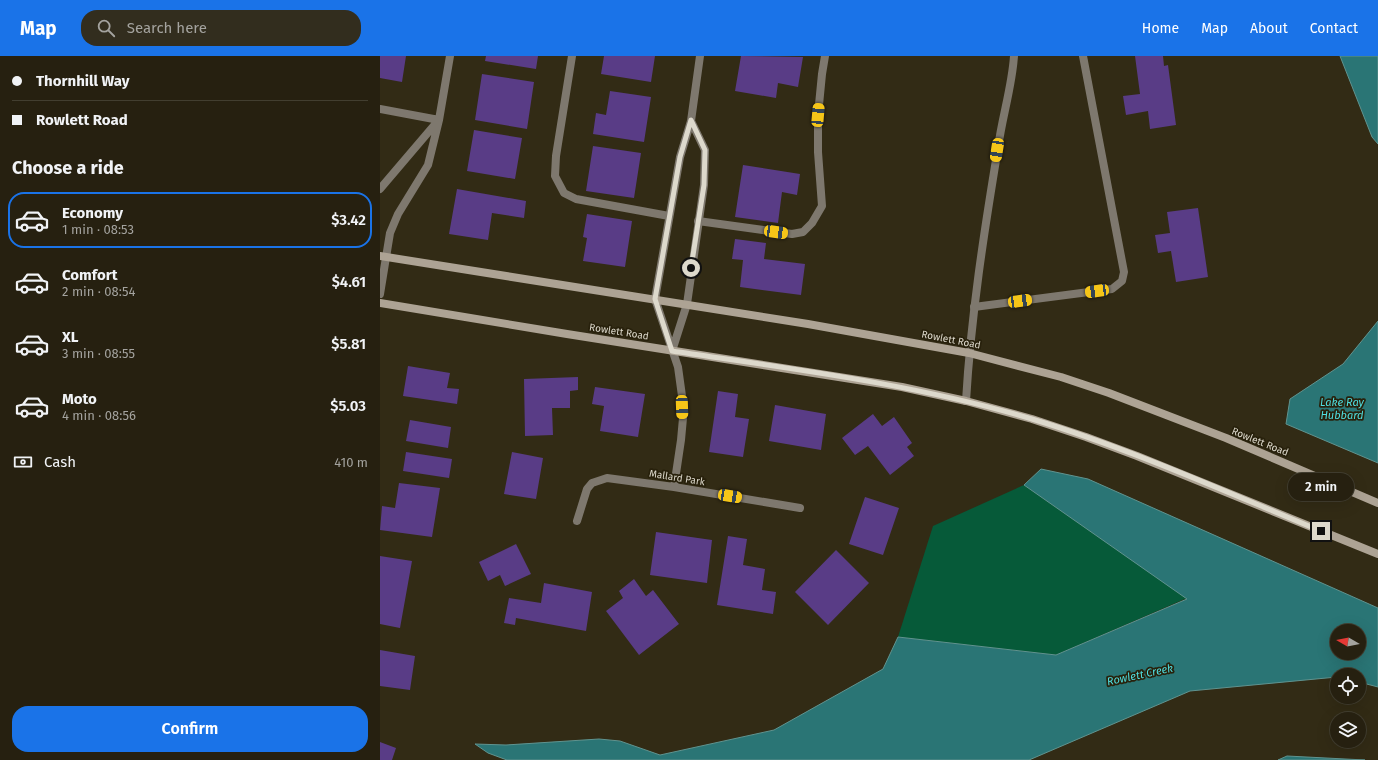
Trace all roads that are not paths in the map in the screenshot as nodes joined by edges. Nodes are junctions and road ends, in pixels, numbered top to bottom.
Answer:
1 (450, 56) edge
2 (572, 56) edge
3 (700, 56) edge
4 (825, 56) edge
5 (1014, 56) edge
6 (1084, 56) edge
7 (380, 109) edge
8 (439, 120) junction
9 (691, 120) junction
10 (380, 189) edge
11 (669, 216) junction
12 (698, 221) junction
13 (383, 256) edge
14 (380, 294) edge
15 (655, 299) junction
16 (380, 303) edge
17 (687, 304) junction
18 (974, 307) junction
19 (672, 351) junction
20 (969, 353) junction
21 (966, 401) junction
22 (674, 487) junction
23 (1378, 503) edge
24 (800, 508) dead end
25 (578, 521) dead end
26 (1378, 554) edge

1 - 8 street
2 - 11 street
3 - 9 street
4 - 12 street
5 - 18 street
6 - 18 street
7 - 8 street
8 - 10 street
8 - 13 street
9 - 11 street
9 - 12 street
11 - 15 street
12 - 17 street
13 - 14 street
13 - 15 main road, Rowlett Road
15 - 17 main road, Rowlett Road
15 - 19 street
16 - 19 main road, Rowlett Road
17 - 19 street
17 - 20 main road, Rowlett Road
18 - 20 street
19 - 21 main road, Rowlett Road
19 - 22 street
20 - 21 street
20 - 23 main road, Rowlett Road
21 - 26 main road, Rowlett Road
22 - 24 street, Mallard Park
22 - 25 street, Mallard Park

